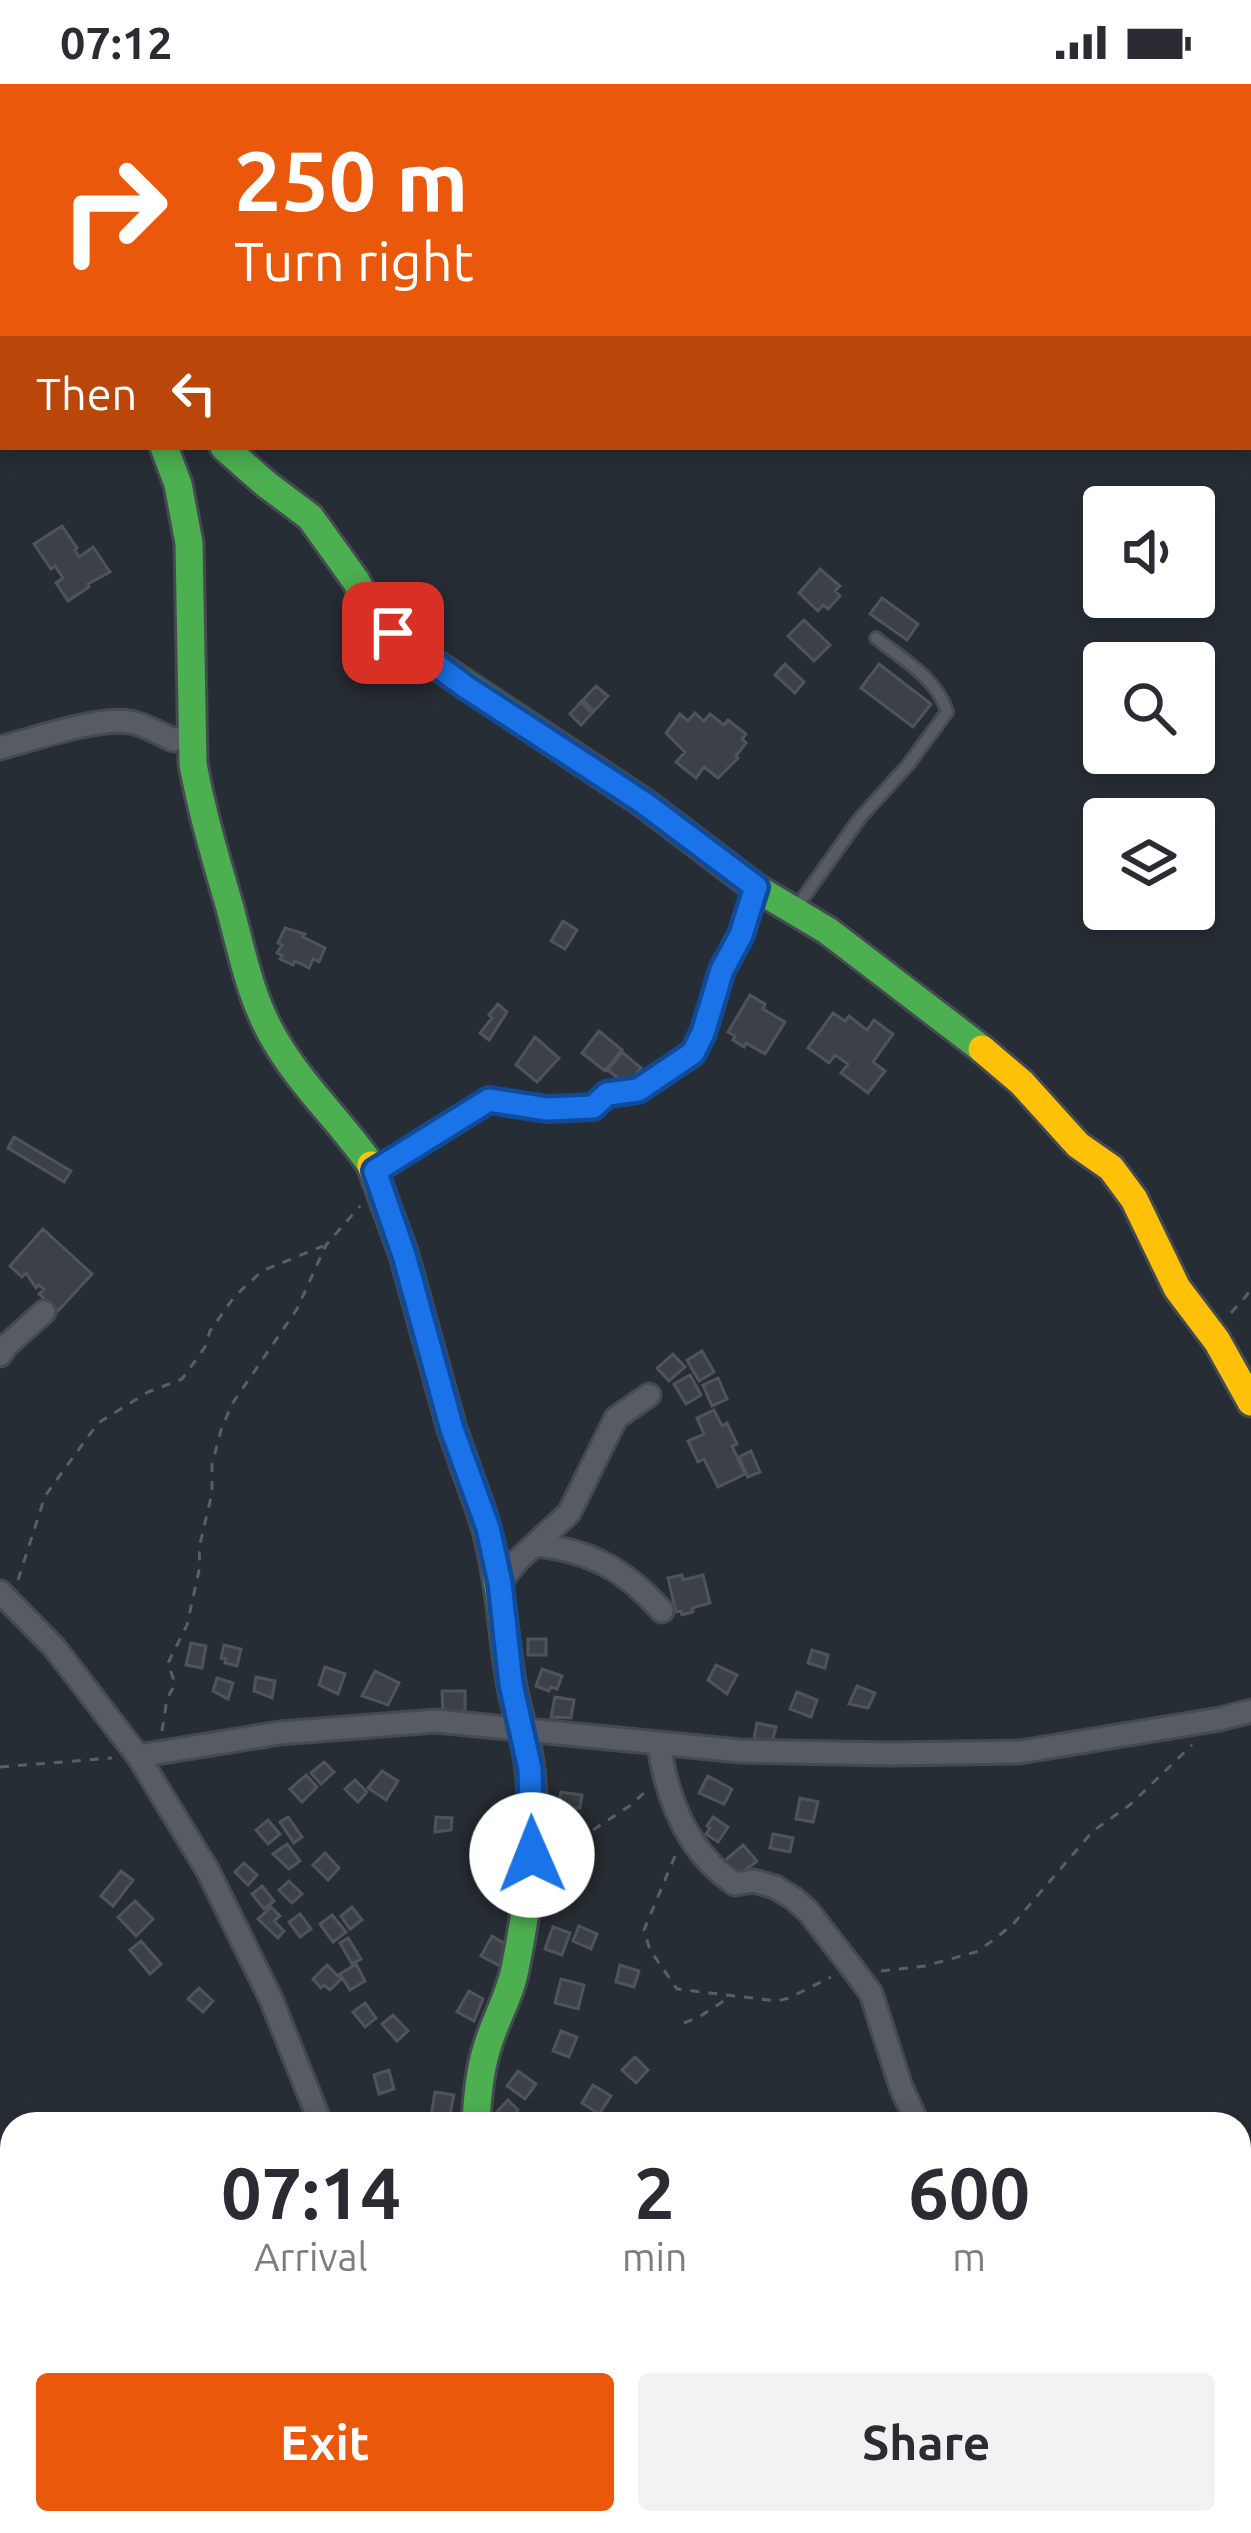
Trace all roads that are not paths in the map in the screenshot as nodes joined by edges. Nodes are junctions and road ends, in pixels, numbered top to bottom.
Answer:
1 (165, 450) edge
2 (227, 450) edge
3 (876, 638) dead end
4 (191, 735) junction
5 (0, 748) edge
6 (756, 887) junction
7 (794, 910) junction
8 (377, 1177) junction
9 (44, 1312) dead end
10 (0, 1355) edge
11 (649, 1395) dead end
12 (1251, 1402) edge
13 (537, 1545) junction
14 (500, 1583) junction
15 (6, 1599) edge
16 (662, 1611) dead end
17 (1251, 1711) edge
18 (524, 1730) junction
19 (658, 1745) junction
20 (149, 1753) junction
21 (316, 2112) edge
22 (477, 2112) edge
23 (912, 2112) edge

1 - 4 street
2 - 6 street
3 - 7 lane
4 - 5 street
4 - 8 street
6 - 7 street
6 - 8 street
7 - 12 street
8 - 14 street
9 - 10 street
11 - 13 street
13 - 14 street
13 - 16 street
14 - 18 street
15 - 20 street
17 - 19 street
18 - 19 street
18 - 20 street
18 - 22 street
19 - 23 street
20 - 21 street

